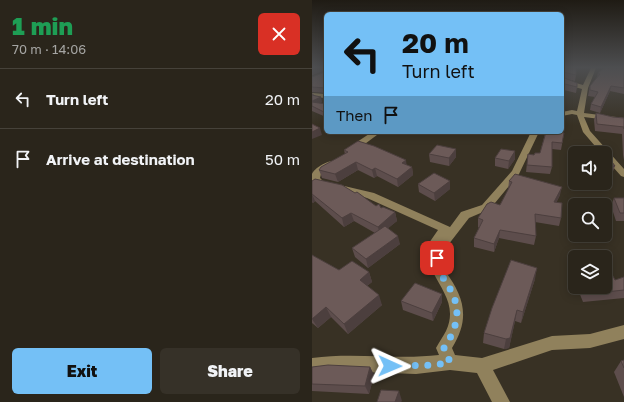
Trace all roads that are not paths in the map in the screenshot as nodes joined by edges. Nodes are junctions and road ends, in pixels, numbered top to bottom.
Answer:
1 (581, 87) edge
2 (585, 88) joint
3 (312, 95) edge
4 (324, 96) edge
5 (564, 114) edge
6 (580, 115) junction
7 (624, 121) edge
8 (374, 134) edge
9 (534, 134) edge
10 (624, 174) edge
11 (314, 182) edge
12 (437, 258) junction
13 (624, 332) edge
14 (450, 362) junction
15 (312, 366) edge
16 (482, 366) junction
17 (501, 402) edge

1 - 2 street
2 - 6 street
3 - 4 street
5 - 6 street
6 - 7 street
6 - 10 street
8 - 11 street
9 - 12 street
11 - 12 street
12 - 14 street
13 - 16 street
14 - 15 street
14 - 16 street
16 - 17 street

